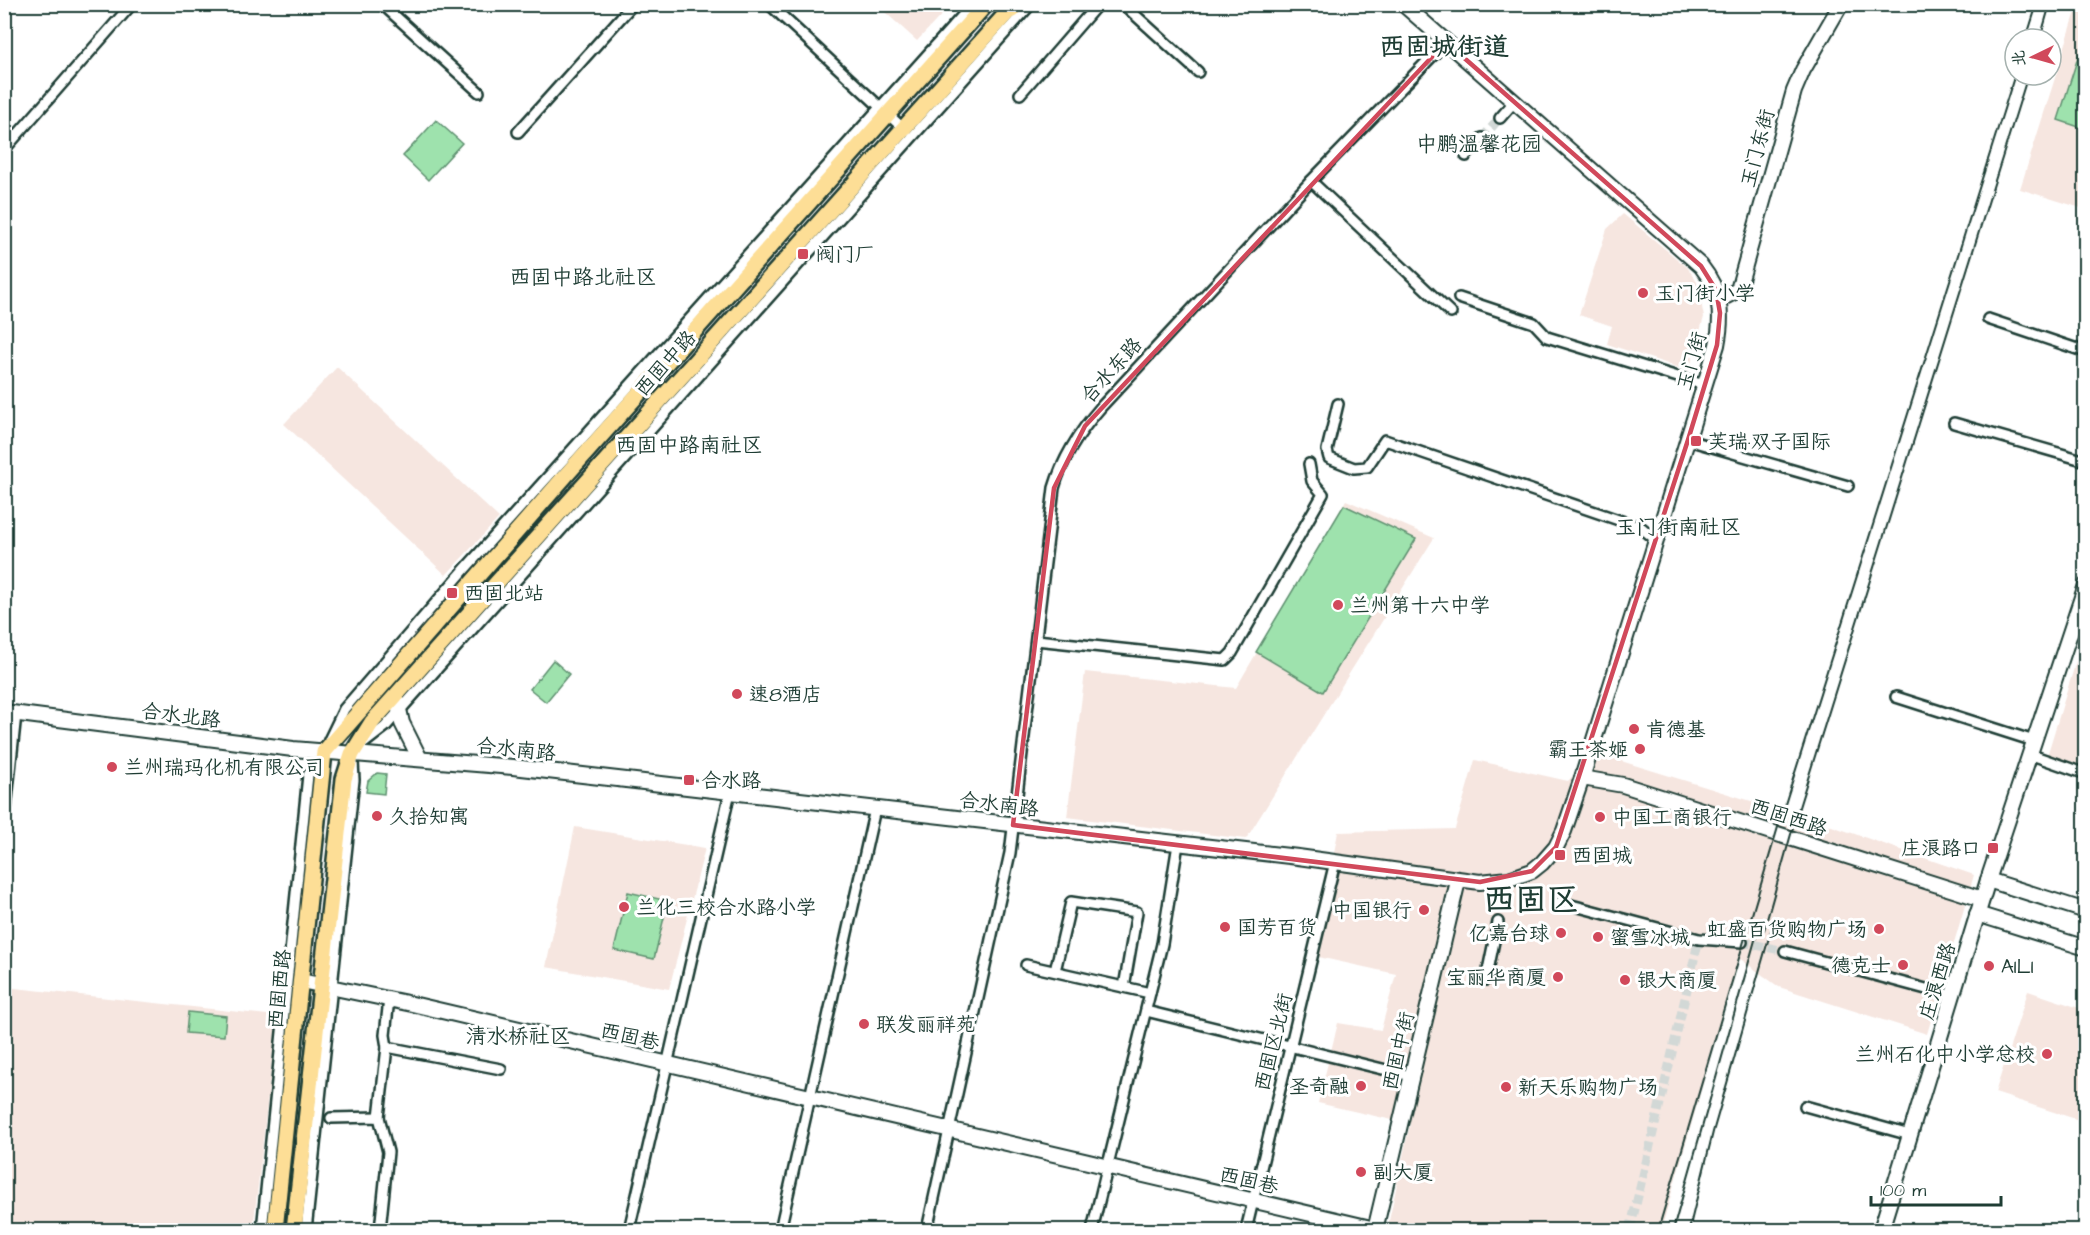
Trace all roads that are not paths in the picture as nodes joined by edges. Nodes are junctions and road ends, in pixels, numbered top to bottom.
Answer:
1 (132, 4) edge
2 (382, 4) edge
3 (633, 4) edge
4 (769, 4) edge
5 (973, 4) edge
6 (986, 4) edge
7 (1031, 4) edge
8 (1098, 4) edge
9 (1123, 4) edge
10 (1403, 4) edge
11 (1841, 4) edge
12 (1011, 6) edge
13 (1446, 42) junction
14 (1198, 72) dead end
15 (479, 92) dead end
16 (1020, 94) dead end
17 (1514, 102) junction
18 (883, 112) junction
19 (1500, 118) tunnel mouth
20 (518, 132) dead end
21 (908, 133) junction
22 (1482, 138) tunnel mouth
23 (4, 150) edge
24 (1467, 156) dead end
25 (1311, 180) junction
26 (1459, 298) dead end
27 (1719, 300) junction
28 (1451, 313) dead end
29 (1988, 319) dead end
30 (2085, 352) edge
31 (1704, 386) junction
32 (1338, 404) dead end
33 (1954, 423) dead end
34 (1688, 440) junction
35 (2085, 461) edge
36 (1310, 464) dead end
37 (567, 474) junction
38 (1848, 486) dead end
39 (582, 487) junction
40 (1656, 540) junction
41 (2085, 585) edge
42 (1036, 640) junction
43 (396, 696) junction
44 (1896, 697) dead end
45 (398, 712) junction
46 (10, 713) edge
47 (2032, 748) junction
48 (324, 752) junction
49 (352, 754) junction
50 (420, 759) junction
51 (2085, 774) edge
52 (1582, 778) junction
53 (730, 792) junction
54 (875, 809) junction
55 (1013, 825) junction
56 (4, 828) edge
57 (1178, 844) junction
58 (1335, 862) junction
59 (1458, 880) junction
60 (1988, 880) junction
61 (1982, 899) junction
62 (1560, 902) dead end
63 (2085, 911) edge
64 (1977, 914) junction
65 (1498, 922) dead end
66 (1742, 942) tunnel mouth
67 (2085, 948) edge
68 (1785, 951) tunnel mouth
69 (1026, 964) dead end
70 (1054, 971) junction
71 (1486, 980) dead end
72 (301, 981) junction
73 (326, 985) junction
74 (1124, 987) junction
75 (1150, 993) junction
76 (1952, 996) junction
77 (388, 999) junction
78 (1146, 1011) junction
79 (387, 1047) junction
80 (1290, 1047) junction
81 (666, 1064) junction
82 (501, 1069) dead end
83 (1412, 1076) junction
84 (810, 1098) junction
85 (1805, 1106) dead end
86 (379, 1117) junction
87 (331, 1118) dead end
88 (949, 1130) junction
89 (1910, 1135) junction
90 (1108, 1167) junction
91 (1252, 1201) junction
92 (262, 1230) edge
93 (275, 1230) edge
94 (294, 1230) edge
95 (306, 1230) edge
96 (380, 1230) edge
97 (629, 1230) edge
98 (780, 1230) edge
99 (927, 1230) edge
100 (1092, 1230) edge
101 (1245, 1230) edge
102 (1377, 1230) edge
103 (1881, 1230) edge

1 - 23 street
2 - 15 street
3 - 20 street
4 - 18 street
5 - 18 street
6 - 18 main road, 西固中路
7 - 21 street
8 - 16 street
9 - 14 street
10 - 13 street, 玉门街
11 - 27 street, 玉门东街
12 - 21 main road, 西固中路
13 - 17 street, 玉门街
13 - 25 street, 合水东路
17 - 19 street
17 - 27 street, 玉门街
18 - 21 street
18 - 37 main road, 西固中路
18 - 48 street
21 - 39 main road, 西固中路
21 - 45 street
22 - 24 street
25 - 28 street
25 - 42 street, 合水东路
26 - 31 street
27 - 31 street, 玉门街
29 - 30 street
31 - 34 street, 玉门街
32 - 40 street
33 - 35 street
34 - 38 street
34 - 40 street, 玉门街
36 - 42 street
37 - 39 main road
37 - 48 main road, 西固中路
39 - 43 main road, 西固中路
40 - 52 street, 玉门街
41 - 47 street
42 - 55 street, 合水东路
43 - 45 street
43 - 49 main road, 西固中路
44 - 47 street
45 - 49 street
45 - 50 street
46 - 48 street, 合水北路
46 - 56 street
47 - 51 street
47 - 60 street
48 - 49 street, 合水北路
48 - 72 main road, 西固西路
48 - 92 street
49 - 50 street, 合水南路
49 - 73 main road, 西固西路
50 - 53 street, 合水南路
52 - 59 street, 合水南路
52 - 61 street, 西固西路
53 - 54 street, 合水南路
53 - 81 street
54 - 55 street, 合水南路
54 - 84 street
55 - 57 street, 合水南路
55 - 88 street, 合水东路
57 - 58 street, 合水南路
57 - 75 street
58 - 59 street, 合水南路
58 - 80 street, 西固区北街
59 - 83 street, 西固中街
60 - 61 street, 庄浪西路
60 - 63 street
61 - 64 street, 庄浪西路
62 - 66 street
64 - 67 street
64 - 76 street, 庄浪西路
65 - 71 street
68 - 76 street
69 - 70 street
70 - 74 street
70 - 74 street
72 - 73 street, 西固巷
72 - 93 main road, 西固西路
73 - 77 street, 西固巷
73 - 94 main road, 西固西路
73 - 95 street
74 - 75 street
75 - 78 street
76 - 89 street, 庄浪西路
77 - 79 street
77 - 81 street, 西固巷
78 - 80 street
78 - 90 street
79 - 82 street
79 - 86 street
80 - 83 street
80 - 91 street, 西固区北街
81 - 84 street, 西固巷
81 - 97 street
83 - 102 street, 西固中街
84 - 88 street, 西固巷
84 - 98 street
85 - 89 street
86 - 87 street
86 - 96 street
88 - 90 street, 西固巷
88 - 99 street
89 - 103 street, 庄浪西路
90 - 91 street, 西固巷
90 - 100 street
91 - 101 street, 西固区北街
91 - 102 street, 西固巷

